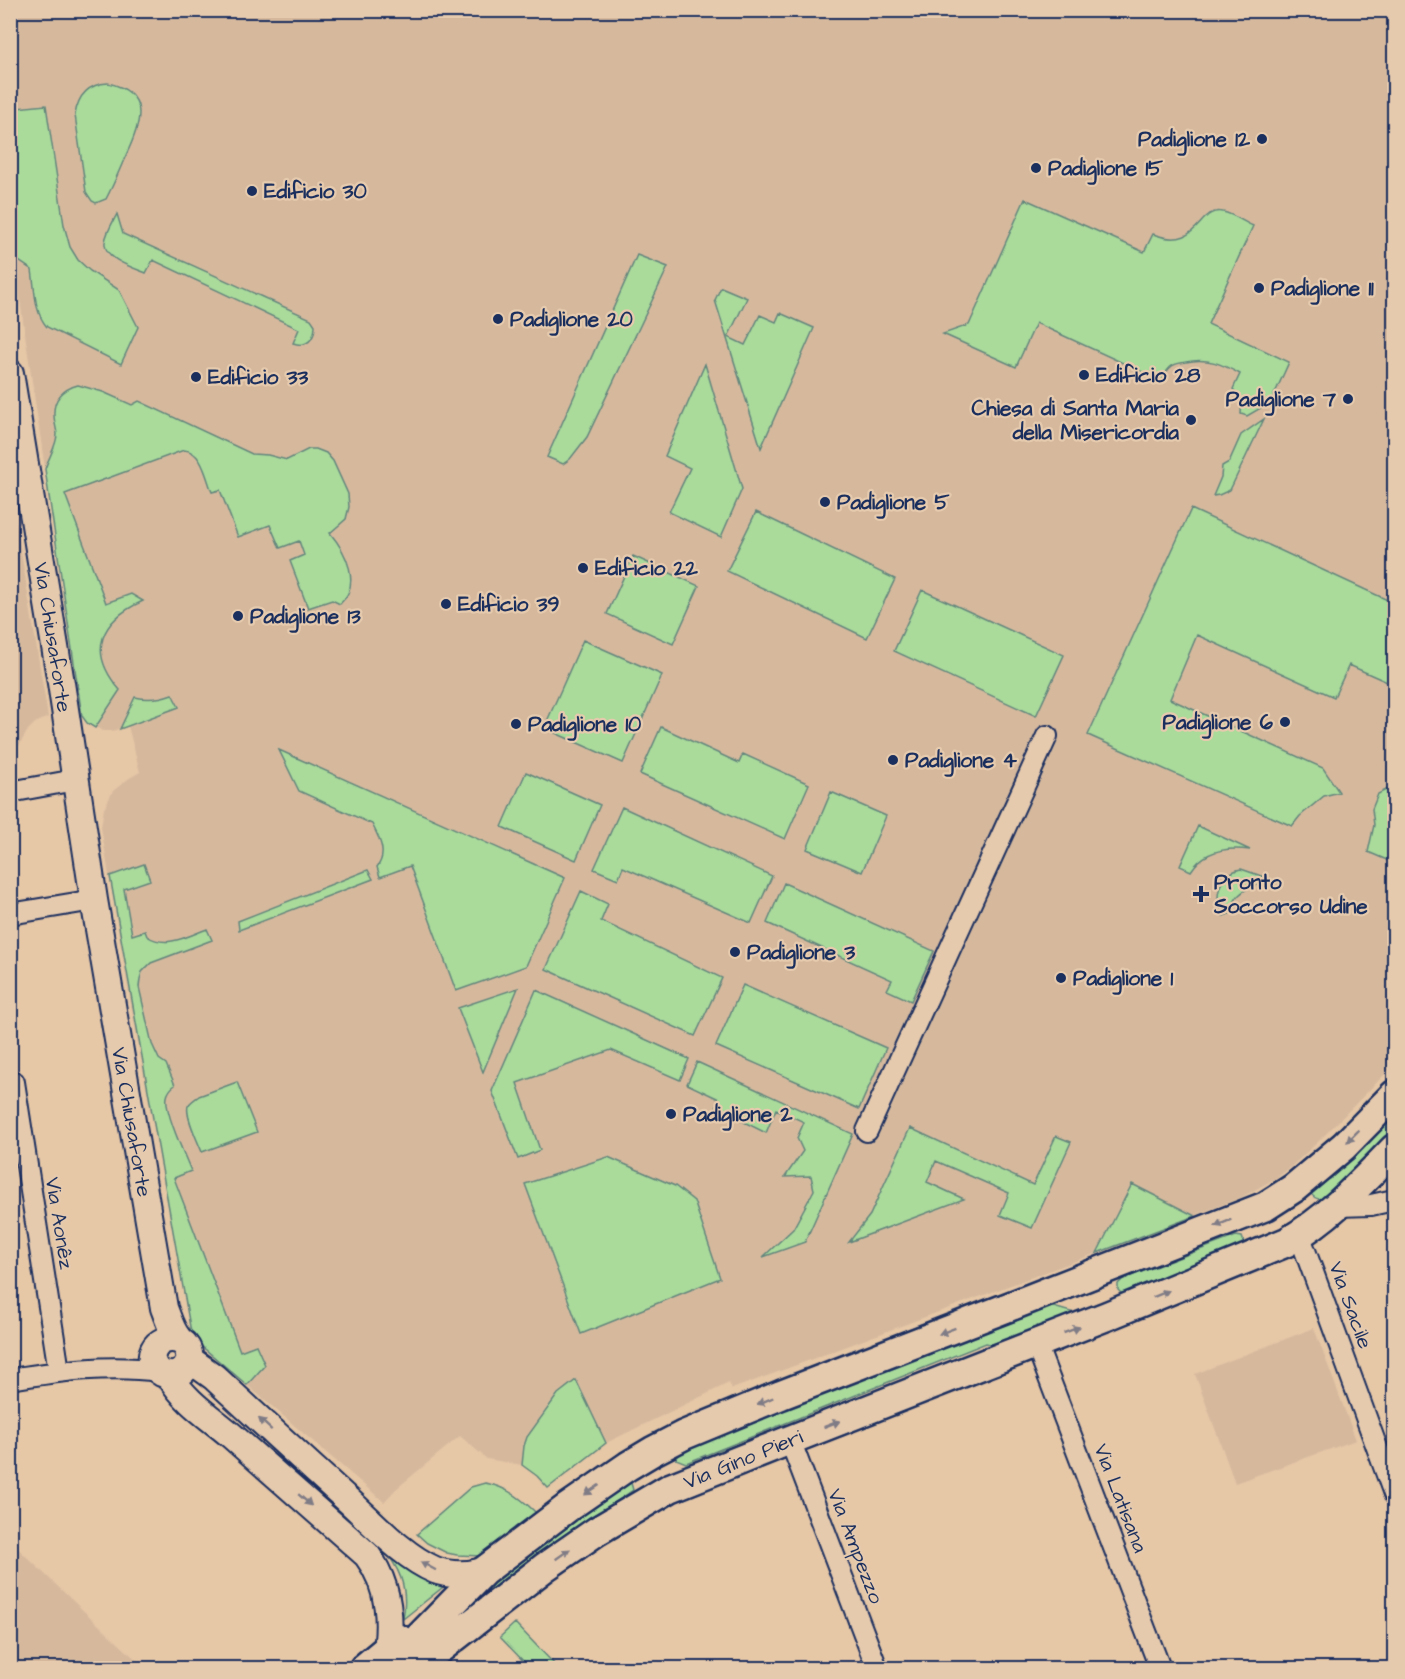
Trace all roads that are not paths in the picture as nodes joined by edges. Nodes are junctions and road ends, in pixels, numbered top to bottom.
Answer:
1 (10, 373) edge
2 (1047, 736) dead end
3 (75, 780) junction
4 (10, 792) edge
5 (94, 900) junction
6 (10, 914) edge
7 (14, 1082) dead end
8 (1395, 1095) edge
9 (867, 1131) dead end
10 (1395, 1149) edge
11 (1294, 1188) junction
12 (1395, 1200) edge
13 (1266, 1206) junction
14 (1310, 1226) junction
15 (1051, 1291) junction
16 (1107, 1316) junction
17 (1036, 1344) junction
18 (167, 1358) junction
19 (59, 1371) junction
20 (10, 1379) edge
21 (790, 1440) junction
22 (288, 1446) junction
23 (653, 1451) junction
24 (628, 1466) junction
25 (268, 1468) junction
26 (670, 1488) junction
27 (1395, 1494) edge
28 (645, 1502) junction
29 (484, 1571) junction
30 (516, 1589) junction
31 (386, 1662) edge
32 (1156, 1667) edge
33 (364, 1668) edge
34 (415, 1668) edge
35 (445, 1668) edge
36 (877, 1668) edge

1 - 3 street, Via Chiusaforte
2 - 9 street
3 - 4 street
3 - 5 street, Via Chiusaforte
5 - 6 street
5 - 18 street, Via Chiusaforte
7 - 19 street, Via Aonêz
8 -> 11 main road, Via Gino Pieri
10 - 14 main road
11 - 13 main road, Via Gino Pieri
11 - 14 main road
12 - 14 street
13 - 14 main road
13 -> 15 main road, Via Gino Pieri
16 -> 14 main road, Via Gino Pieri
14 - 27 street, Via Sacile
15 - 16 main road
15 -> 23 main road, Via Gino Pieri
17 -> 16 main road, Via Gino Pieri
21 -> 17 main road, Via Gino Pieri
17 - 32 street, Via Latisana
18 - 19 street
22 -> 18 street
18 - 25 street
19 - 20 street
21 - 26 main road, Via Gino Pieri
21 - 36 street, Via Ampezzo
22 - 25 street
29 -> 22 street
23 - 24 main road, Via Gino Pieri
23 - 26 main road
24 - 28 main road
24 -> 29 main road, Via Gino Pieri
25 -> 31 street
26 - 28 main road, Via Gino Pieri
30 -> 28 main road, Via Gino Pieri
29 - 31 main road, Via Gino Pieri
30 - 34 main road, Via Gino Pieri
30 - 35 main road
31 - 33 main road, Via Gino Pieri

